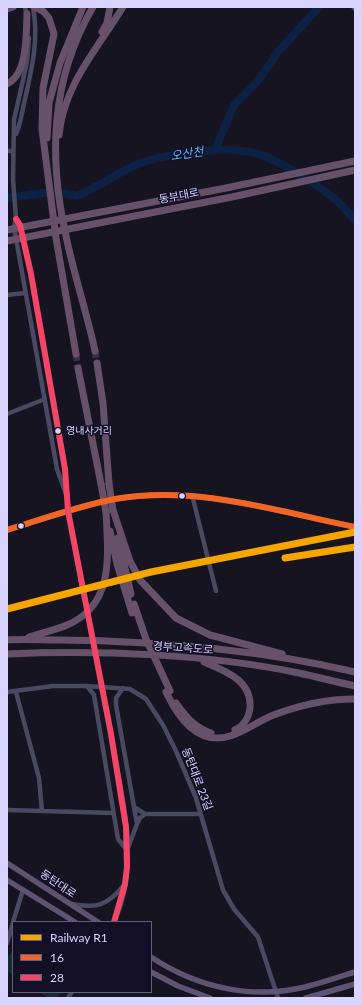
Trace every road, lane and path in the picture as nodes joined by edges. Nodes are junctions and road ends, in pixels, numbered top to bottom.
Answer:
1 (13, 7) edge
2 (34, 7) edge
3 (84, 7) edge
4 (93, 7) edge
5 (110, 7) edge
6 (123, 7) edge
7 (7, 9) edge
8 (26, 11) edge
9 (94, 49) junction
10 (7, 84) edge
11 (14, 138) junction
12 (7, 151) edge
13 (13, 151) junction
14 (46, 152) junction
15 (355, 161) edge
16 (57, 163) junction
17 (355, 170) edge
18 (16, 219) junction
19 (10, 228) edge
20 (7, 241) edge
21 (25, 293) junction
22 (7, 295) edge
23 (95, 351) tunnel mouth
24 (76, 354) tunnel mouth
25 (97, 363) tunnel mouth
26 (78, 368) tunnel mouth
27 (44, 399) junction
28 (7, 414) edge
29 (192, 495) junction
30 (67, 497) junction
31 (68, 511) junction
32 (110, 511) junction
33 (355, 527) edge
34 (7, 530) edge
35 (82, 587) tunnel mouth
36 (216, 591) dead end
37 (24, 639) junction
38 (7, 640) edge
39 (7, 654) edge
40 (196, 659) junction
41 (304, 660) junction
42 (355, 672) edge
43 (87, 686) junction
44 (355, 686) edge
45 (123, 688) junction
46 (7, 692) edge
47 (16, 692) junction
48 (168, 692) junction
49 (355, 699) edge
50 (110, 734) tunnel mouth
51 (134, 807) junction
52 (7, 810) edge
53 (42, 811) junction
54 (114, 813) junction
55 (145, 814) junction
56 (201, 814) junction
57 (137, 824) junction
58 (127, 850) junction
59 (7, 863) edge
60 (7, 880) edge
61 (125, 884) junction
62 (23, 890) junction
63 (70, 903) junction
64 (13, 921) edge
65 (73, 921) edge
66 (97, 921) edge
67 (114, 921) edge
68 (12, 926) edge
69 (7, 943) edge
70 (152, 958) edge
71 (355, 972) edge
72 (152, 973) edge
73 (355, 984) edge
74 (276, 991) junction
75 (199, 996) edge
76 (210, 998) edge
77 (278, 998) edge
78 (306, 998) edge

1 - 7 highway
2 - 11 street
2 - 14 highway
3 - 14 highway
4 - 16 highway
5 - 9 highway
6 - 9 highway
8 - 10 highway
8 - 11 street
9 - 16 highway
11 - 13 street
12 - 13 street
13 - 18 street
14 - 24 highway, bridge
15 - 19 highway, 동부대로, bridge
16 - 23 highway, bridge
17 - 20 highway, 동부대로, bridge
18 - 19 street
18 - 30 street
19 - 21 street
21 - 22 street
21 - 27 street
25 - 32 highway, bridge
26 - 32 highway, bridge
27 - 28 street
27 - 30 street
29 - 31 main road
29 - 33 main road
29 - 36 street
30 - 31 street
31 - 34 main road
31 - 35 street
32 - 37 highway
32 - 41 highway
32 - 48 highway, bridge
32 - 48 highway
37 - 38 highway, 경부고속도로
37 - 41 highway, 경부고속도로
39 - 40 highway, 경부고속도로
40 - 44 highway, 경부고속도로
40 - 48 highway
41 - 42 highway, 경부고속도로
43 - 45 street, 동탄대로 23길
43 - 47 street, 동탄대로 23길
43 - 54 street
45 - 51 street
45 - 56 street, 동탄대로 23길
46 - 47 street, 동탄대로 23길
47 - 53 street
48 - 49 highway
50 - 58 street
51 - 55 street
51 - 57 street
52 - 53 street
53 - 54 street
54 - 58 street
55 - 56 street
55 - 57 street
56 - 74 street, 동탄대로 23길
57 - 58 street
58 - 61 street
59 - 63 main road, 동탄대로
60 - 62 main road, 동탄대로
61 - 63 street
61 - 67 street
62 - 64 street
62 - 65 main road, 동탄대로
63 - 66 main road, 동탄대로
68 - 69 street
70 - 74 main road
71 - 74 main road
72 - 75 main road
73 - 78 main road
74 - 77 street, 동탄대로 23길
75 - 76 main road

